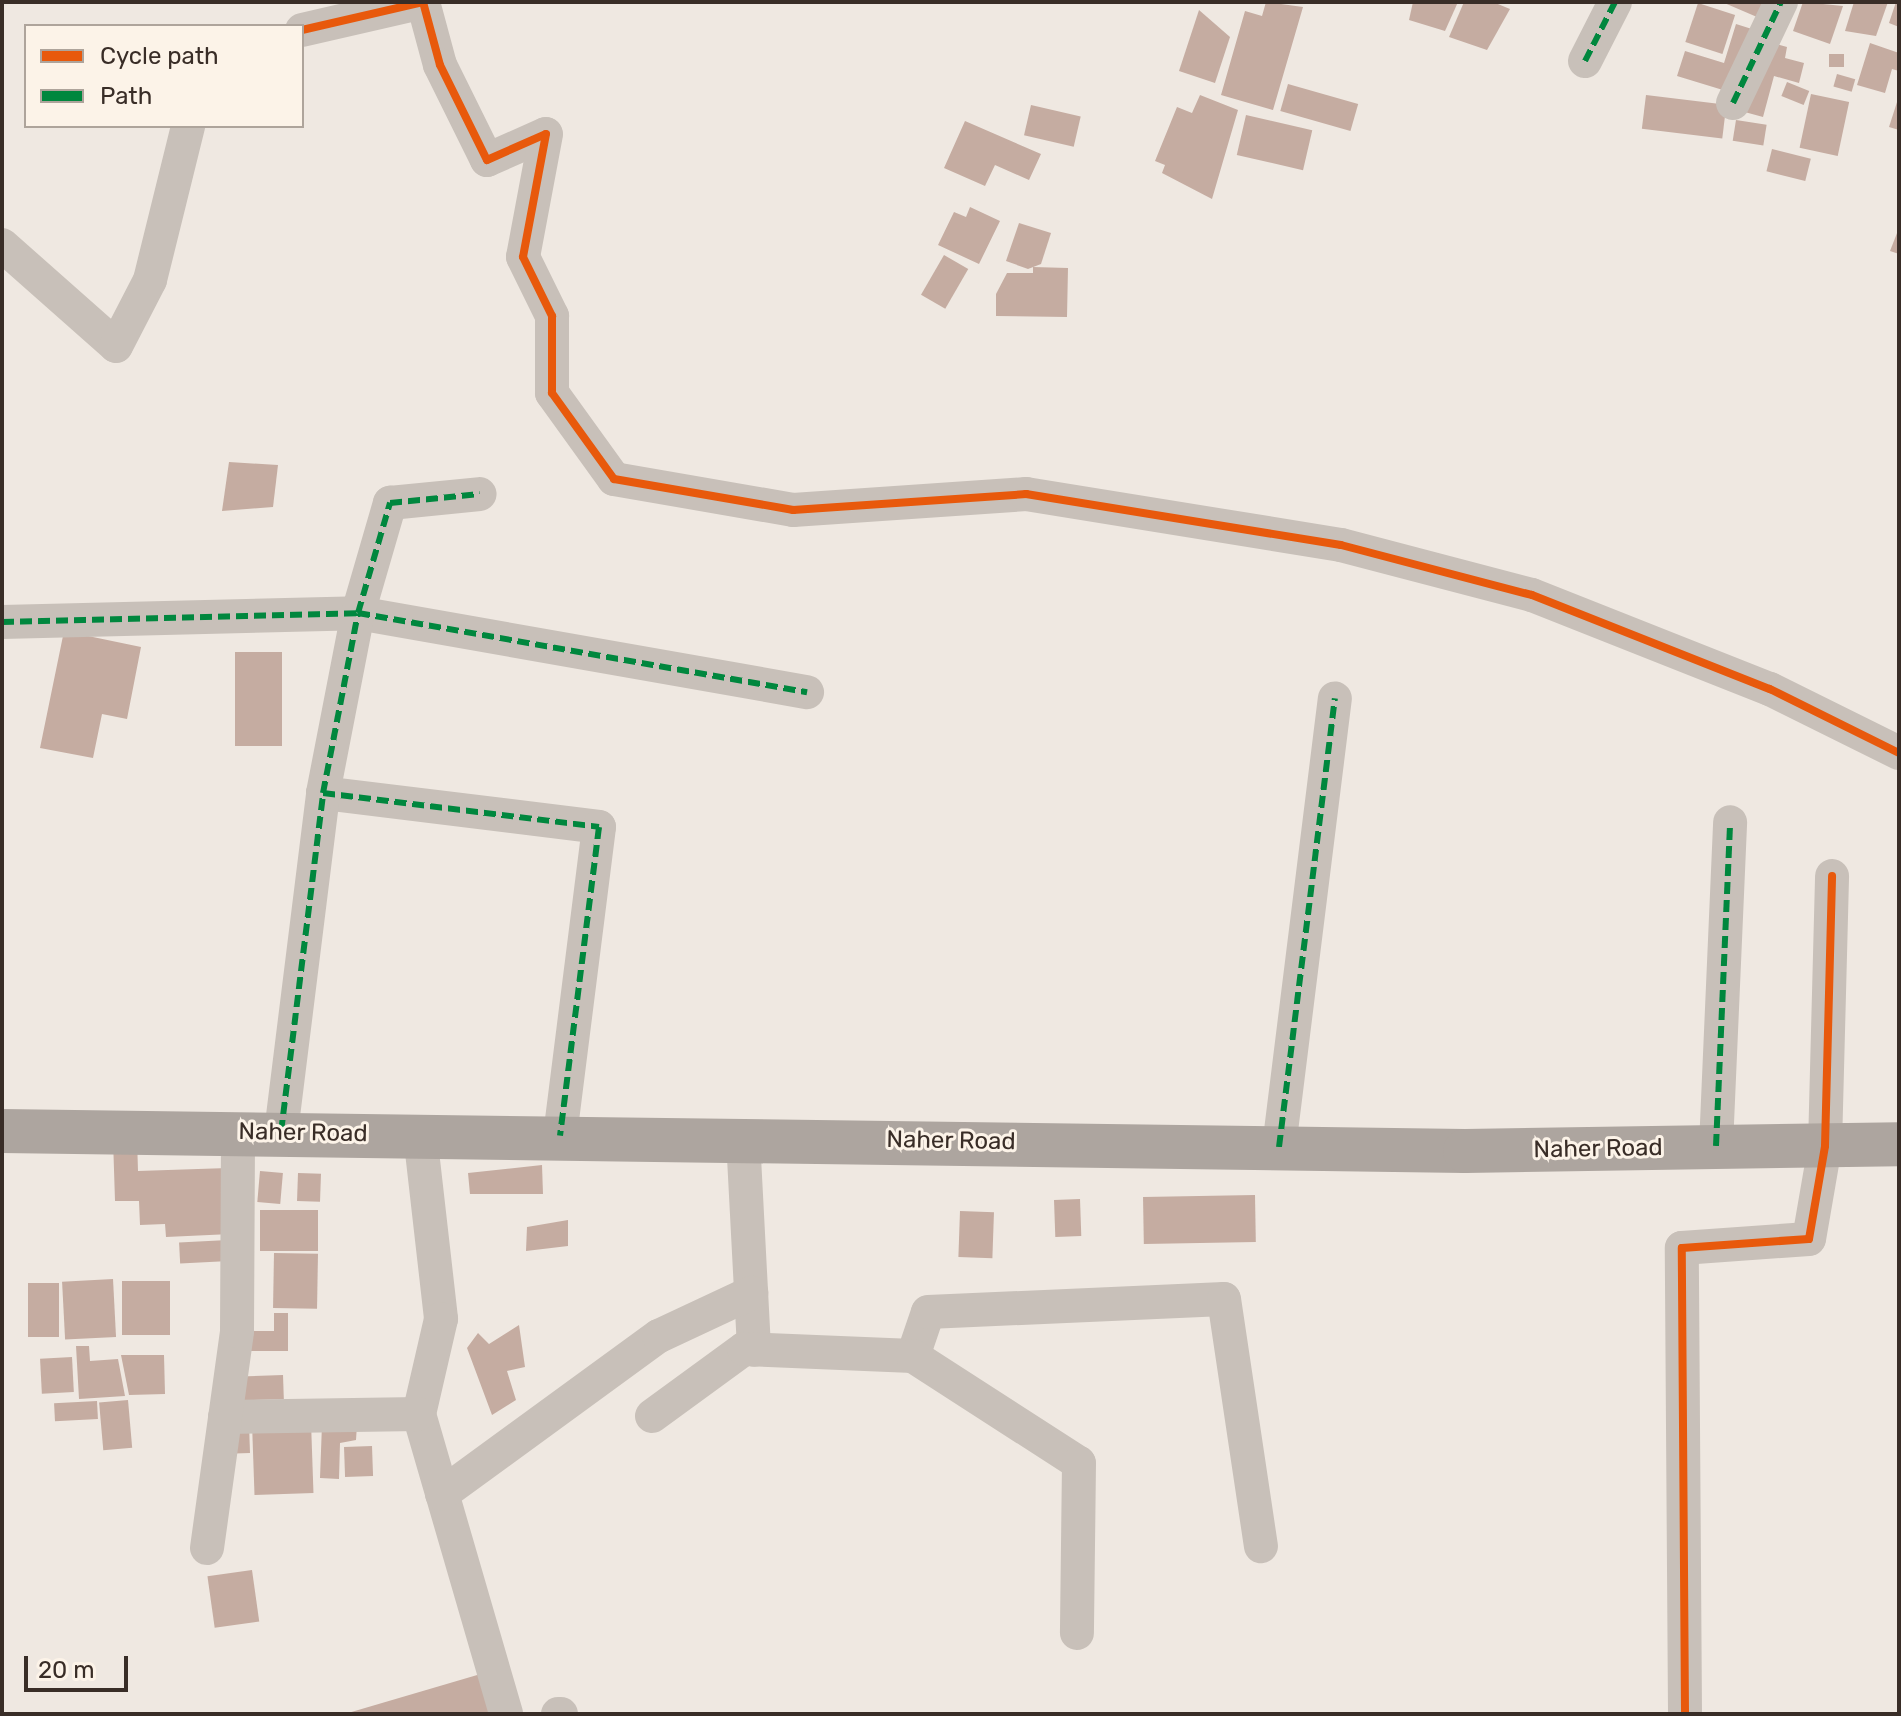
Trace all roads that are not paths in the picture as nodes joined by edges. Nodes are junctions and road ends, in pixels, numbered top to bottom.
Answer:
1 (1615, 2) edge
2 (1781, 2) edge
3 (304, 30) edge
4 (1585, 61) dead end
5 (1733, 103) dead end
6 (188, 128) edge
7 (2, 245) edge
8 (480, 494) dead end
9 (358, 613) junction
10 (2, 622) edge
11 (807, 692) dead end
12 (1335, 698) dead end
13 (1899, 753) edge
14 (323, 793) junction
15 (1730, 822) dead end
16 (1832, 876) dead end
17 (2, 1131) edge
18 (260, 1132) junction
19 (420, 1134) junction
20 (560, 1136) junction
21 (743, 1138) junction
22 (1899, 1144) edge
23 (1716, 1146) junction
24 (1825, 1146) junction
25 (1279, 1147) junction
26 (751, 1293) junction
27 (754, 1350) junction
28 (913, 1356) junction
29 (419, 1414) junction
30 (652, 1416) dead end
31 (225, 1417) junction
32 (442, 1494) junction
33 (1261, 1546) dead end
34 (207, 1548) dead end
35 (1077, 1633) dead end
36 (1685, 1712) dead end
37 (506, 1714) edge

1 - 4 street
2 - 5 street
3 - 13 street
6 - 7 street
8 - 9 street
9 - 10 street
9 - 11 street
9 - 14 street
12 - 25 street
14 - 18 street
14 - 20 street
15 - 23 street
16 - 24 street
17 - 18 main road, Naher Road
18 - 19 main road, Naher Road
18 - 31 street
19 - 20 main road, Naher Road
19 - 29 street
20 - 21 main road, Naher Road
21 - 25 main road, Naher Road
21 - 26 street
22 - 24 main road, Naher Road
23 - 24 main road, Naher Road
23 - 25 main road, Naher Road
24 - 36 street
26 - 27 street
26 - 32 street
27 - 28 street
27 - 30 street
28 - 33 street
28 - 35 street
29 - 31 street
29 - 32 street
31 - 34 street
32 - 37 street

